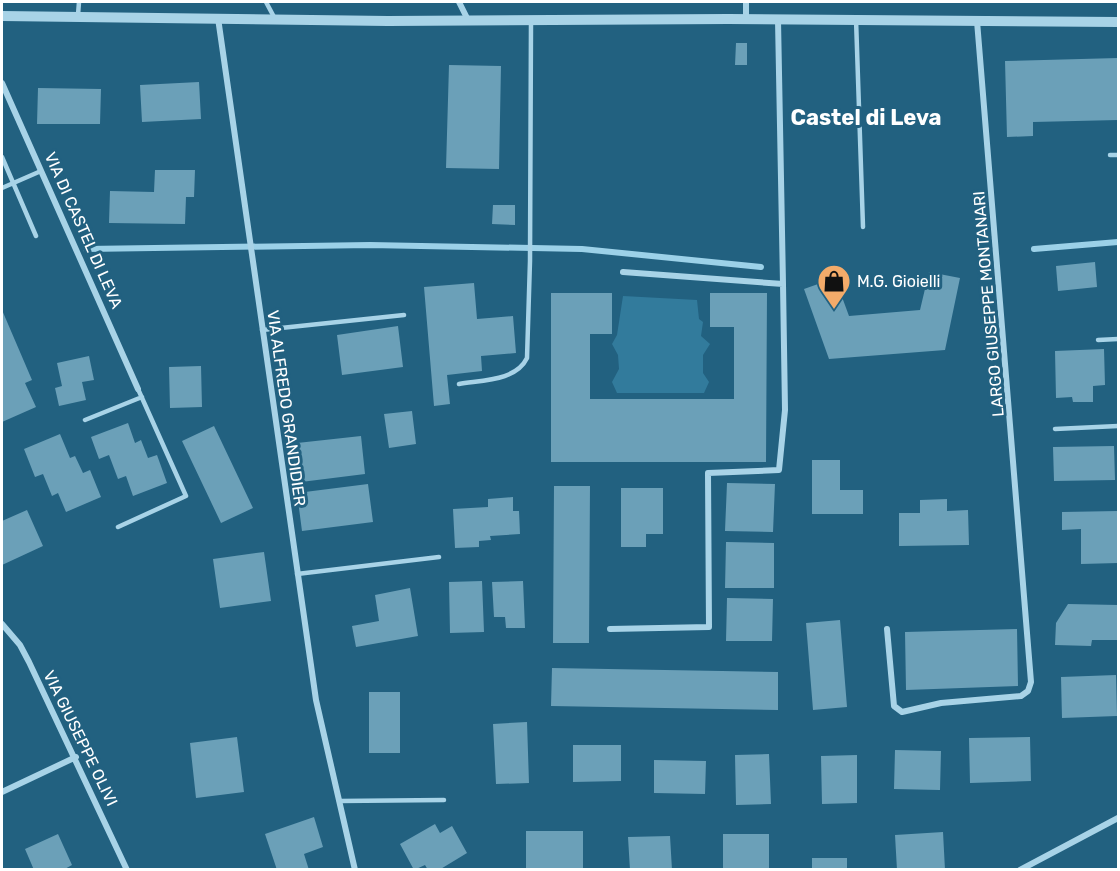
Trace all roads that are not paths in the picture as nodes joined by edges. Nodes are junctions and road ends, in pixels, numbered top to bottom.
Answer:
1 (79, 2) edge
2 (266, 2) edge
3 (459, 2) edge
4 (746, 2) edge
5 (78, 15) junction
6 (2, 16) edge
7 (218, 18) junction
8 (746, 19) junction
9 (856, 19) junction
10 (275, 20) junction
11 (468, 20) junction
12 (531, 20) junction
13 (778, 20) junction
14 (977, 21) junction
15 (1119, 22) edge
16 (2, 83) edge
17 (1110, 155) dead end
18 (1119, 155) edge
19 (2, 157) edge
20 (41, 171) junction
21 (13, 182) junction
22 (2, 188) edge
23 (863, 227) dead end
24 (36, 236) dead end
25 (622, 272) dead end
26 (783, 284) junction
27 (404, 315) dead end
28 (262, 330) junction
29 (1119, 339) edge
30 (1098, 340) dead end
31 (459, 384) dead end
32 (138, 389) joint
33 (142, 397) junction
34 (85, 420) dead end
35 (1119, 426) edge
36 (1055, 429) dead end
37 (118, 527) dead end
38 (439, 557) dead end
39 (297, 574) junction
40 (2, 624) edge
41 (610, 629) dead end
42 (887, 629) dead end
43 (76, 757) junction
44 (2, 792) edge
45 (444, 800) dead end
46 (339, 801) junction
47 (1119, 818) edge
48 (127, 870) edge
49 (355, 870) edge
50 (1020, 870) edge

1 - 5 lane
2 - 10 lane
3 - 11 street
4 - 8 street
5 - 6 street
5 - 7 street
7 - 10 street
7 - 28 street, VIA ALFREDO GRANDIDIER
8 - 12 street
8 - 13 street
9 - 13 street
9 - 14 street
9 - 23 lane
10 - 11 street
11 - 12 street
12 - 31 lane
13 - 26 street
14 - 15 street
14 - 42 street, LARGO GIUSEPPE MONTANARI
16 - 20 street, VIA DI CASTEL DI LEVA
17 - 18 lane
19 - 21 lane
20 - 21 lane
20 - 32 street, VIA DI CASTEL DI LEVA
21 - 22 lane
21 - 24 lane
25 - 26 street
26 - 41 street
27 - 28 lane
28 - 39 street, VIA ALFREDO GRANDIDIER
29 - 30 lane
32 - 33 lane
33 - 34 lane
33 - 37 lane
35 - 36 lane
38 - 39 lane
39 - 46 street, VIA ALFREDO GRANDIDIER
40 - 43 street, VIA GIUSEPPE OLIVI
43 - 44 street
43 - 48 street, VIA GIUSEPPE OLIVI
45 - 46 lane
46 - 49 street, VIA ALFREDO GRANDIDIER
47 - 50 street

